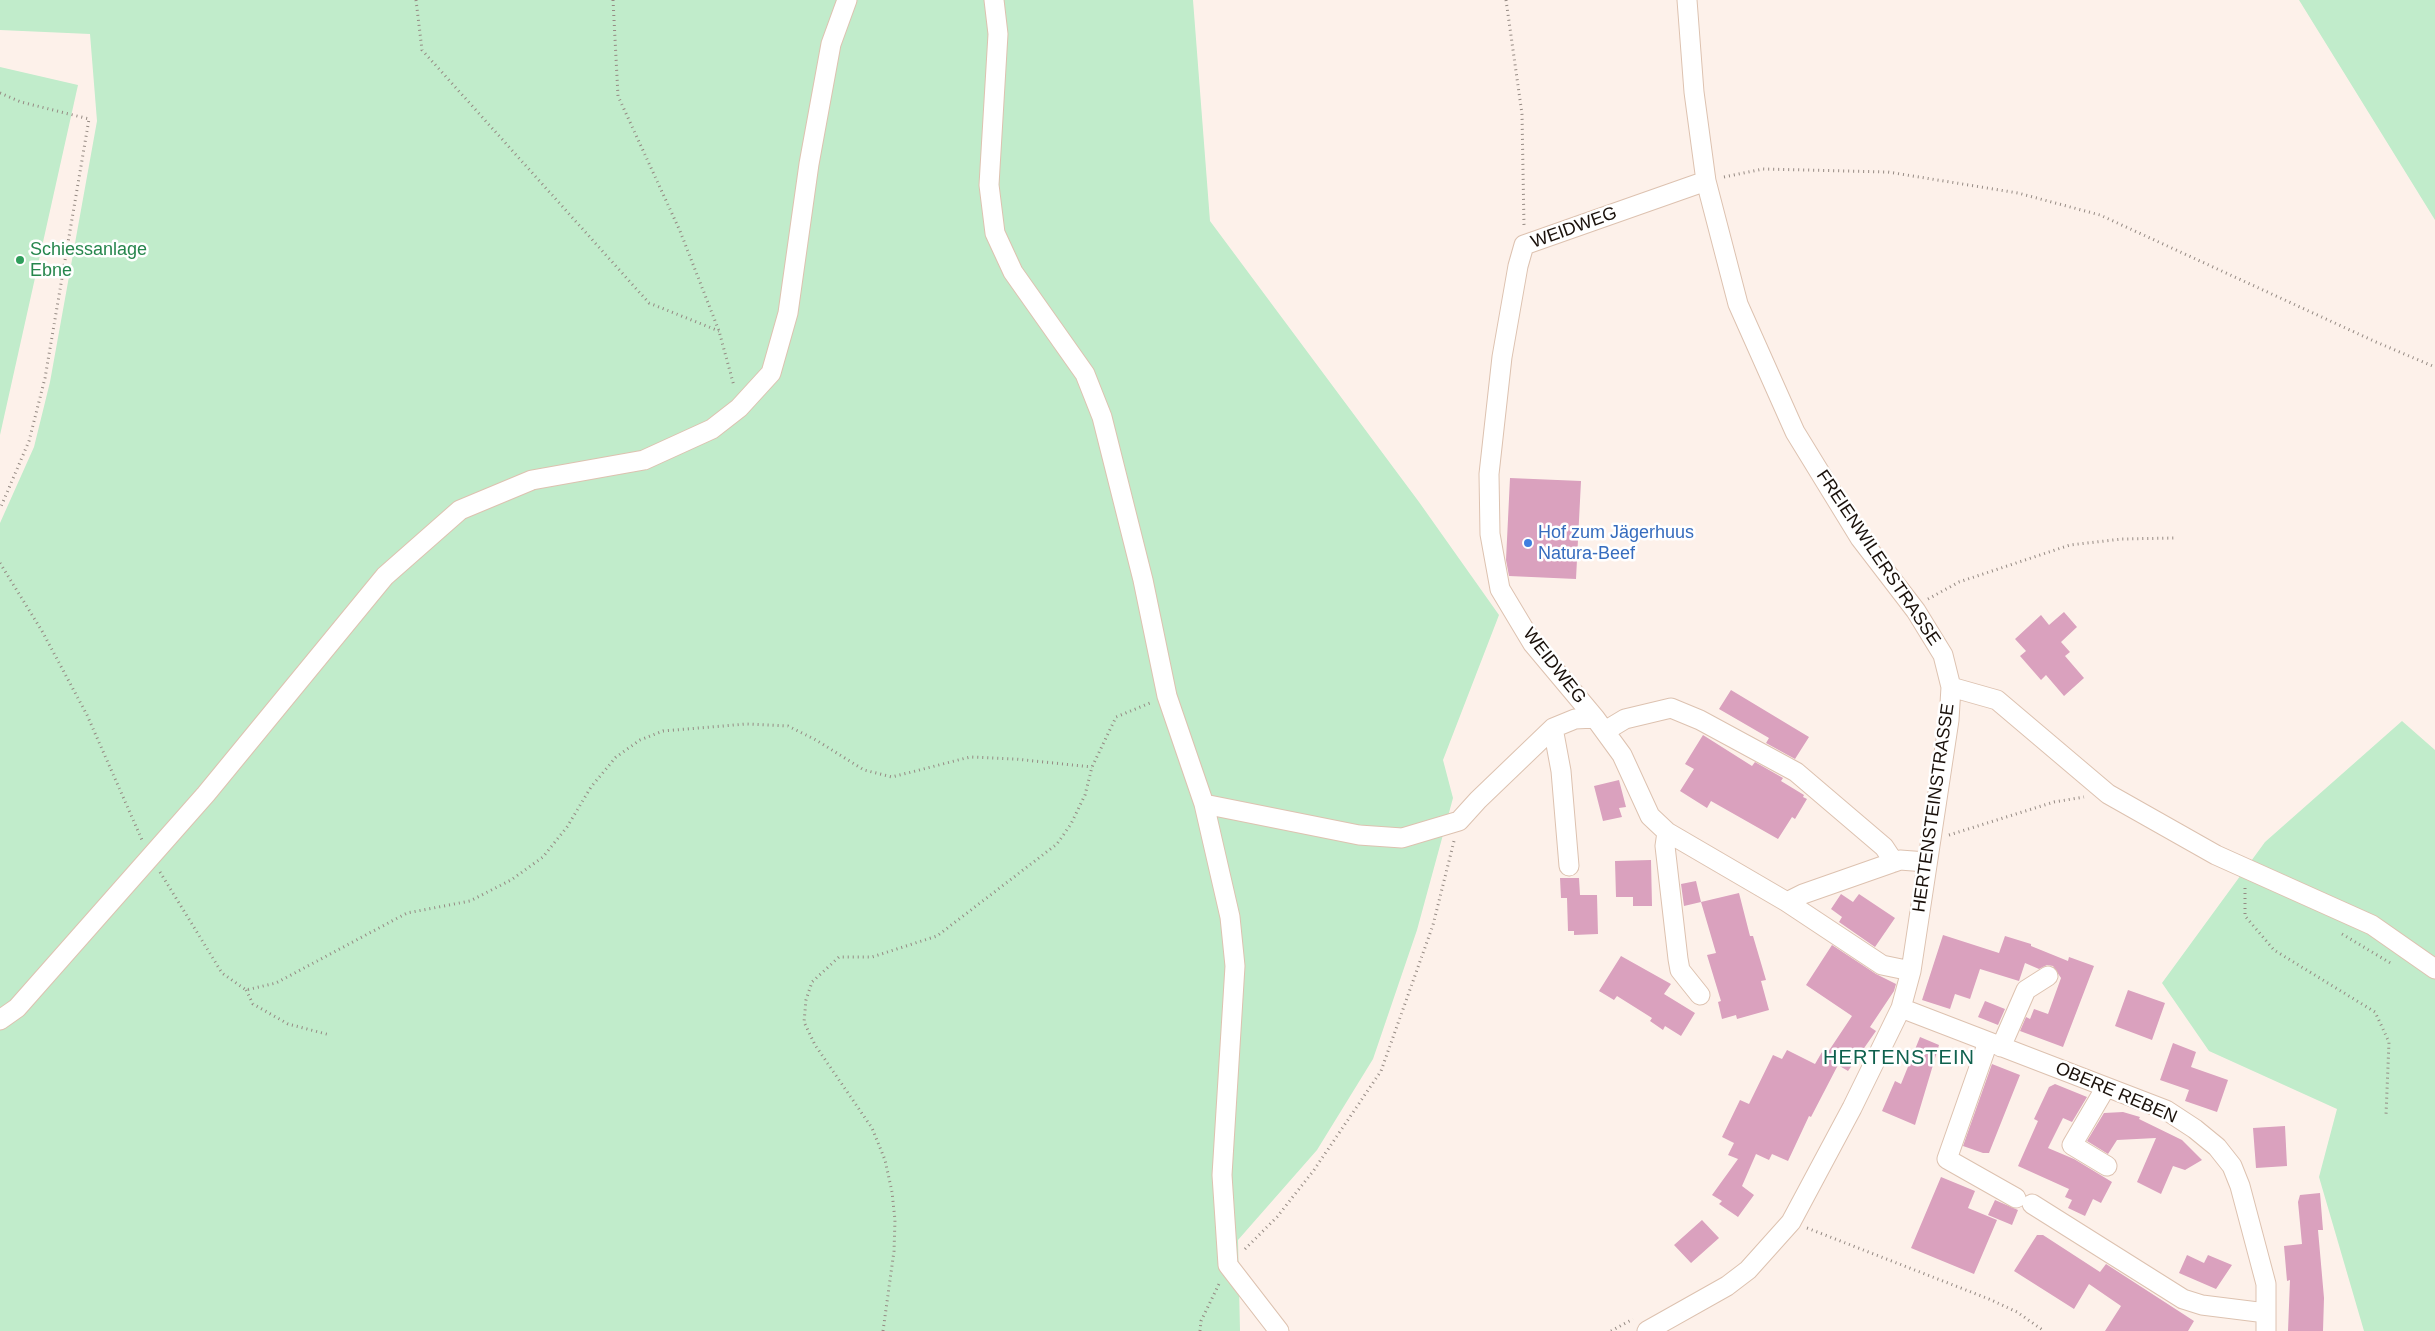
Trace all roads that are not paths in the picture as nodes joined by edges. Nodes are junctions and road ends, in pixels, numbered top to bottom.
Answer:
1 (847, 0) edge
2 (994, 0) edge
3 (1687, 0) edge
4 (1706, 180) junction
5 (1951, 687) junction
6 (1600, 724) junction
7 (1553, 728) junction
8 (1204, 804) junction
9 (1667, 832) junction
10 (1894, 862) junction
11 (1926, 862) junction
12 (1569, 866) dead end
13 (1787, 902) junction
14 (2435, 969) edge
15 (1911, 971) junction
16 (2048, 976) dead end
17 (1700, 995) dead end
18 (1901, 1008) junction
19 (0, 1020) edge
20 (1995, 1045) junction
21 (2106, 1087) junction
22 (2107, 1166) dead end
23 (2266, 1322) edge
24 (1279, 1331) edge
25 (1647, 1331) edge

1 - 19 street
2 - 8 street
3 - 4 street, FREIENWILERSTRASSE
4 - 5 street, FREIENWILERSTRASSE
4 - 6 street, WEIDWEG
5 - 11 street, HERTENSTEINSTRASSE
5 - 14 street, HERTENSTEINSTRASSE
6 - 7 street
6 - 9 street, WEIDWEG
6 - 10 street
7 - 8 street
7 - 12 street
8 - 24 street
9 - 13 street, WEIDWEG
9 - 17 street
10 - 11 street
10 - 13 street
11 - 15 street, HERTENSTEINSTRASSE
13 - 15 street, WEIDWEG
15 - 18 street, HERTENSTEINSTRASSE
16 - 20 street
18 - 20 street, OBERE REBEN
18 - 25 street, HERTENSTEINSTRASSE
20 - 21 street, OBERE REBEN
20 - 23 street, OBERE REBEN
21 - 22 street
21 - 23 street, OBERE REBEN

